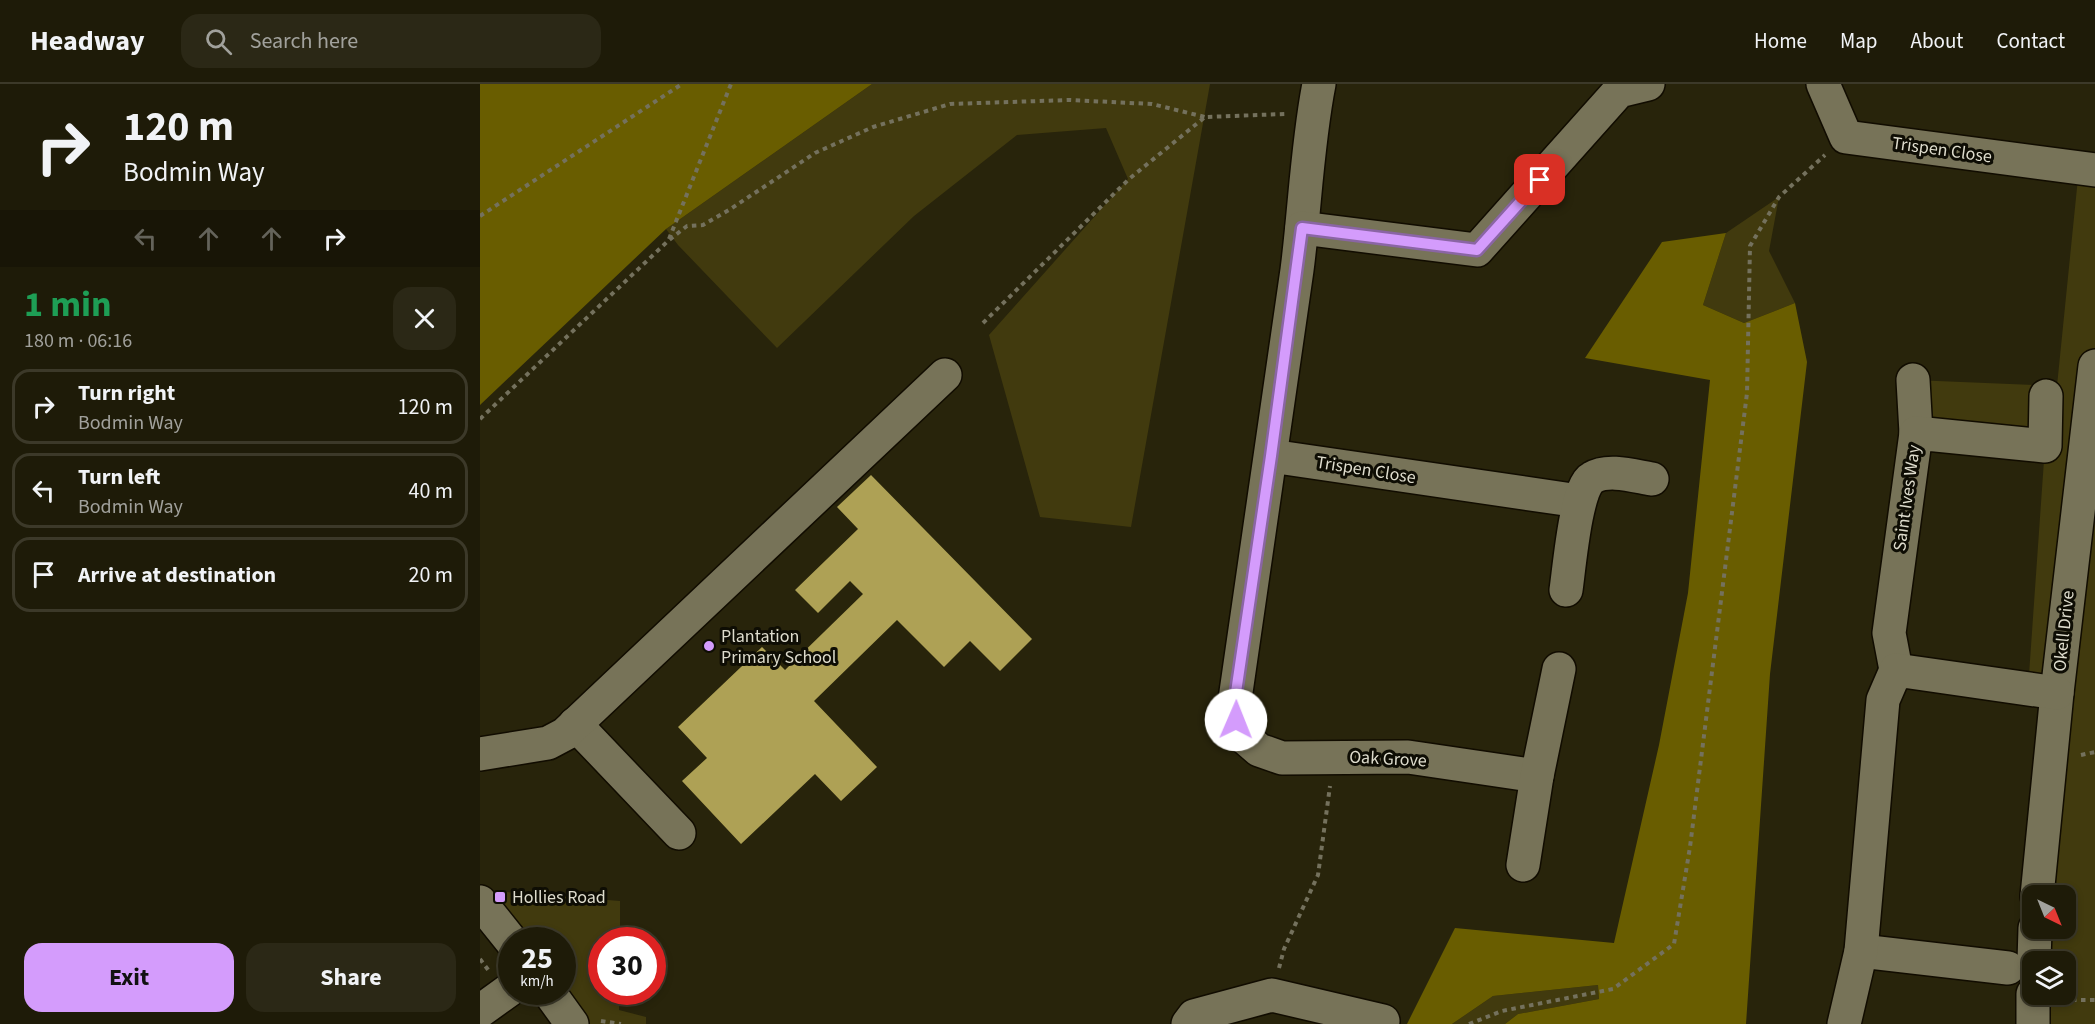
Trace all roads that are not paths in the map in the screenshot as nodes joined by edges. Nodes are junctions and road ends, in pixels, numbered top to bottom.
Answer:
1 (1648, 84) edge
2 (1823, 84) edge
3 (1316, 98) edge
4 (2095, 170) edge
5 (1302, 228) junction
6 (2095, 366) edge
7 (945, 375) dead end
8 (1913, 380) dead end
9 (2046, 396) dead end
10 (1916, 433) junction
11 (1271, 456) junction
12 (1652, 479) dead end
13 (1579, 501) junction
14 (1566, 590) dead end
15 (1559, 669) dead end
16 (1896, 670) junction
17 (2057, 693) junction
18 (575, 724) junction
19 (480, 754) edge
20 (1538, 776) junction
21 (679, 833) dead end
22 (1523, 865) dead end
23 (2038, 885) edge
24 (480, 902) edge
25 (500, 927) edge
26 (2031, 939) edge
27 (1861, 951) junction
28 (2021, 965) edge
29 (498, 998) edge
30 (564, 1005) edge
31 (2033, 1005) edge
32 (480, 1011) edge
33 (1383, 1021) dead end
34 (584, 1022) edge
35 (1188, 1024) edge
36 (1844, 1024) edge
37 (2033, 1024) edge

1 - 5 street
2 - 4 street, Trispen Close
3 - 5 street
5 - 11 street
6 - 17 street, Okell Drive
7 - 18 street
8 - 10 street
9 - 10 street, Saint Ives Way
10 - 16 street, Saint Ives Way
11 - 13 street, Trispen Close
11 - 20 street, Oak Grove
12 - 13 street
13 - 14 street
15 - 20 street
16 - 17 street
16 - 27 street
17 - 23 street, Okell Drive
18 - 19 street
18 - 21 street
20 - 22 street
24 - 25 street
26 - 28 street
27 - 28 street
27 - 36 street
29 - 32 street
30 - 34 street
31 - 37 street
33 - 35 street

